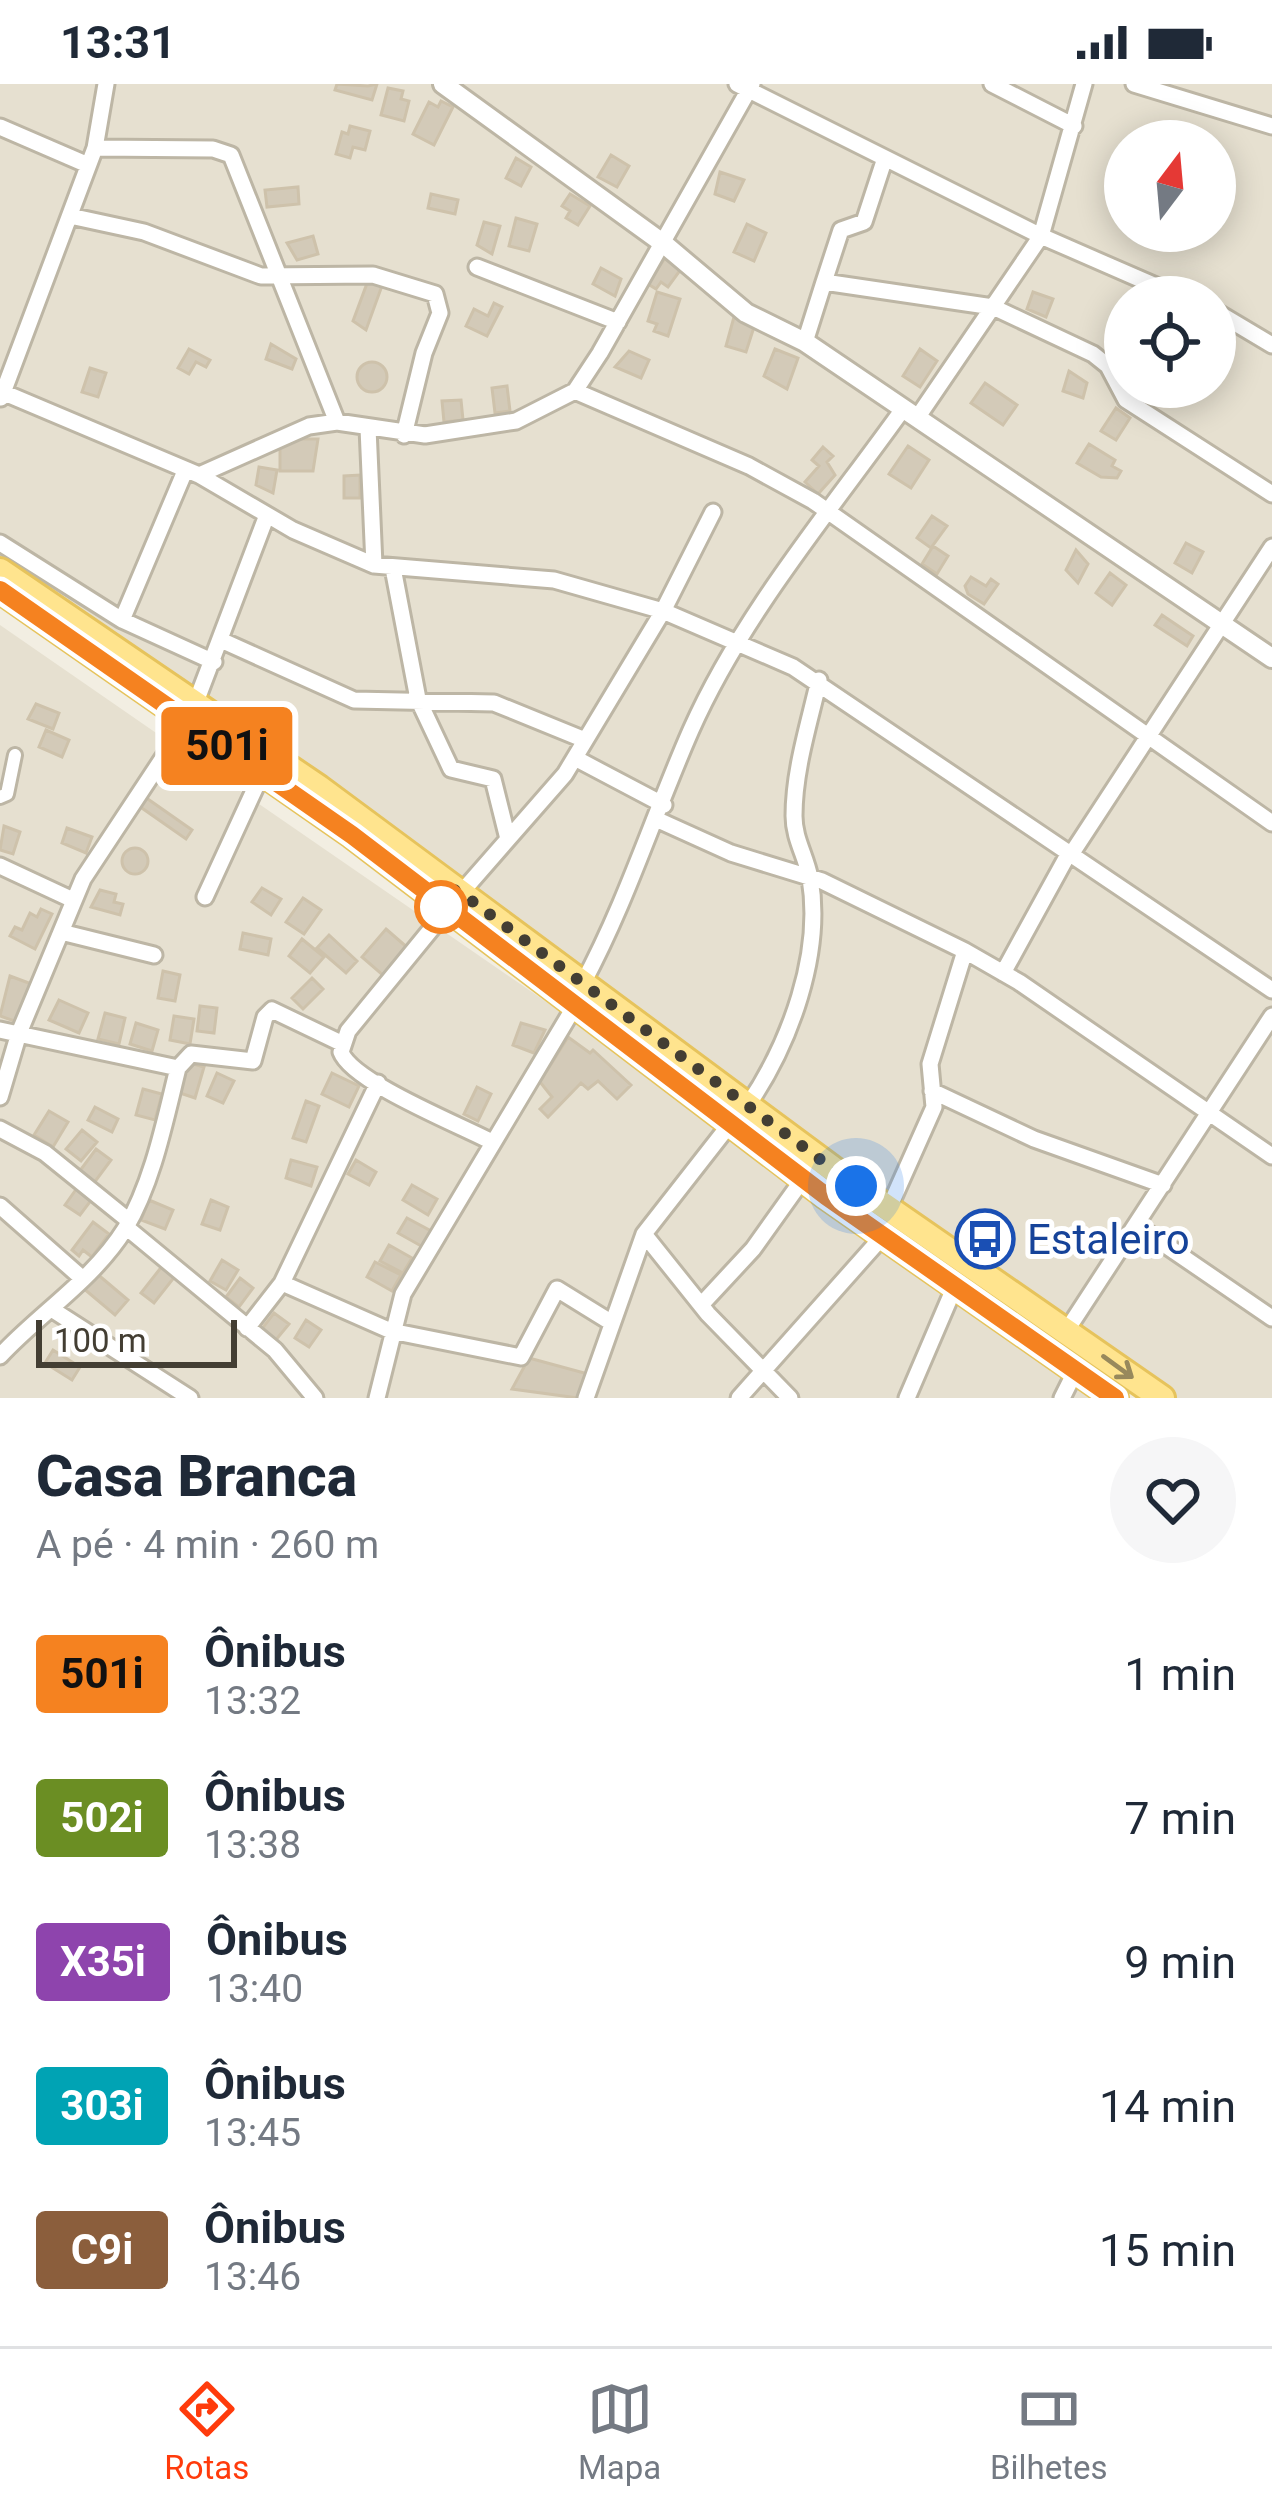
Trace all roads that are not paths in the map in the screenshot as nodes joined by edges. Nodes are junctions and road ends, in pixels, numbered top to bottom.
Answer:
1 (106, 84) edge
2 (992, 84) edge
3 (1084, 84) edge
4 (1134, 84) edge
5 (452, 86) edge
6 (746, 86) edge
7 (1272, 126) edge
8 (0, 127) edge
9 (1074, 127) junction
10 (91, 156) junction
11 (885, 158) junction
12 (70, 216) junction
13 (1041, 236) junction
14 (664, 244) junction
15 (477, 267) dead end
16 (1133, 276) edge
17 (284, 279) junction
18 (824, 282) junction
19 (993, 308) junction
20 (618, 322) junction
21 (1236, 324) edge
22 (805, 342) junction
23 (1272, 345) edge
24 (574, 392) junction
25 (1, 394) edge
26 (910, 413) junction
27 (337, 422) junction
28 (368, 428) junction
29 (404, 435) junction
30 (192, 473) junction
31 (1272, 494) edge
32 (713, 512) dead end
33 (827, 514) junction
34 (267, 515) junction
35 (0, 543) edge
36 (1272, 547) edge
37 (374, 565) junction
38 (393, 568) junction
39 (0, 571) edge
40 (0, 590) edge
41 (663, 611) junction
42 (122, 620) junction
43 (1222, 624) junction
44 (223, 641) junction
45 (738, 643) junction
46 (1272, 658) edge
47 (214, 662) junction
48 (819, 680) junction
49 (418, 699) junction
50 (192, 711) junction
51 (1146, 739) junction
52 (585, 740) junction
53 (15, 755) dead end
54 (575, 758) junction
55 (262, 771) junction
56 (0, 797) edge
57 (661, 813) junction
58 (1272, 824) edge
59 (508, 838) junction
60 (1071, 852) junction
61 (0, 866) edge
62 (810, 876) junction
63 (205, 897) dead end
64 (73, 900) junction
65 (454, 902) junction
66 (61, 932) junction
67 (965, 951) junction
68 (154, 956) dead end
69 (1003, 973) junction
70 (1272, 990) edge
71 (579, 993) junction
72 (1272, 1016) edge
73 (0, 1030) edge
74 (19, 1034) junction
75 (343, 1044) junction
76 (178, 1068) junction
77 (378, 1083) junction
78 (932, 1091) junction
79 (0, 1097) edge
80 (748, 1105) junction
81 (1210, 1112) junction
82 (730, 1124) junction
83 (0, 1129) edge
84 (492, 1142) junction
85 (1272, 1156) edge
86 (803, 1179) junction
87 (1163, 1185) junction
88 (0, 1206) edge
89 (890, 1208) junction
90 (127, 1224) junction
91 (1136, 1225) junction
92 (644, 1234) junction
93 (883, 1236) junction
94 (82, 1279) junction
95 (282, 1283) junction
96 (955, 1286) junction
97 (701, 1305) junction
98 (53, 1310) junction
99 (1272, 1318) edge
100 (612, 1322) junction
101 (247, 1328) junction
102 (1067, 1330) junction
103 (391, 1331) junction
104 (0, 1356) edge
105 (764, 1370) junction
106 (1076, 1370) junction
107 (190, 1398) edge
108 (315, 1398) edge
109 (377, 1398) edge
110 (586, 1398) edge
111 (739, 1398) edge
112 (790, 1398) edge
113 (907, 1398) edge
114 (1062, 1398) edge
115 (1115, 1398) edge
116 (1162, 1398) edge

1 - 10 street
2 - 9 street
3 - 9 street
4 - 7 street
5 - 14 street
6 - 11 street
6 - 14 street
8 - 10 street
9 - 13 street
10 - 12 street
10 - 17 street
11 - 13 street
11 - 18 street
12 - 17 street
12 - 25 street
13 - 16 street
13 - 19 street
14 - 20 street
14 - 22 street
15 - 20 street
17 - 27 street
17 - 29 street
18 - 19 street
18 - 22 street
19 - 26 street
19 - 31 street
20 - 24 street
21 - 23 street
22 - 26 street
24 - 29 street
24 - 33 street
25 - 30 street
26 - 33 street
26 - 43 street
27 - 28 street
27 - 30 street
28 - 29 street
28 - 37 street
30 - 34 street
30 - 42 street
32 - 41 street
33 - 45 street
33 - 51 street
34 - 37 street
34 - 44 street
35 - 42 street
36 - 43 street
37 - 38 street
38 - 41 street
38 - 49 street
39 - 50 main road
40 - 50 main road
41 - 45 street
41 - 52 street
42 - 47 street
43 - 46 street
43 - 51 street
44 - 47 street
44 - 49 street
45 - 48 street
45 - 57 street
47 - 50 street
48 - 60 street
48 - 62 street
49 - 52 street
49 - 59 street
50 - 55 main road
50 - 64 street
50 - 65 main road
51 - 58 street
51 - 60 street
52 - 54 street
53 - 56 street
54 - 57 street
54 - 59 street
55 - 63 street
55 - 65 main road
57 - 62 street
57 - 71 street
59 - 65 street
60 - 69 street
60 - 70 street
61 - 64 street
62 - 67 street
62 - 80 street
64 - 66 street
65 - 71 main road
65 - 75 street
66 - 68 street
66 - 74 street
67 - 69 street
67 - 78 street
69 - 81 street
71 - 80 main road
71 - 82 main road
71 - 84 street
72 - 81 street
73 - 74 street
74 - 76 street
74 - 79 street
75 - 76 street
75 - 77 street
76 - 90 street
77 - 84 street
77 - 95 street
78 - 87 street
78 - 89 street
80 - 89 main road
81 - 85 street
81 - 87 street
82 - 86 main road
82 - 92 street
83 - 90 street
84 - 103 street
86 - 93 main road
86 - 97 street
87 - 91 street
88 - 94 street
89 - 102 main road
90 - 94 street
90 - 101 street
91 - 99 street
91 - 102 street
92 - 97 street
92 - 100 street
93 - 96 main road
93 - 105 street
94 - 98 street
95 - 101 street
95 - 103 street
96 - 106 main road
96 - 113 street
97 - 105 street
98 - 104 street
98 - 107 street
100 - 103 street
100 - 110 street
101 - 108 street
102 -> 116 main road
103 - 109 street
105 - 111 street
105 - 112 street
106 - 114 street
106 - 115 main road

